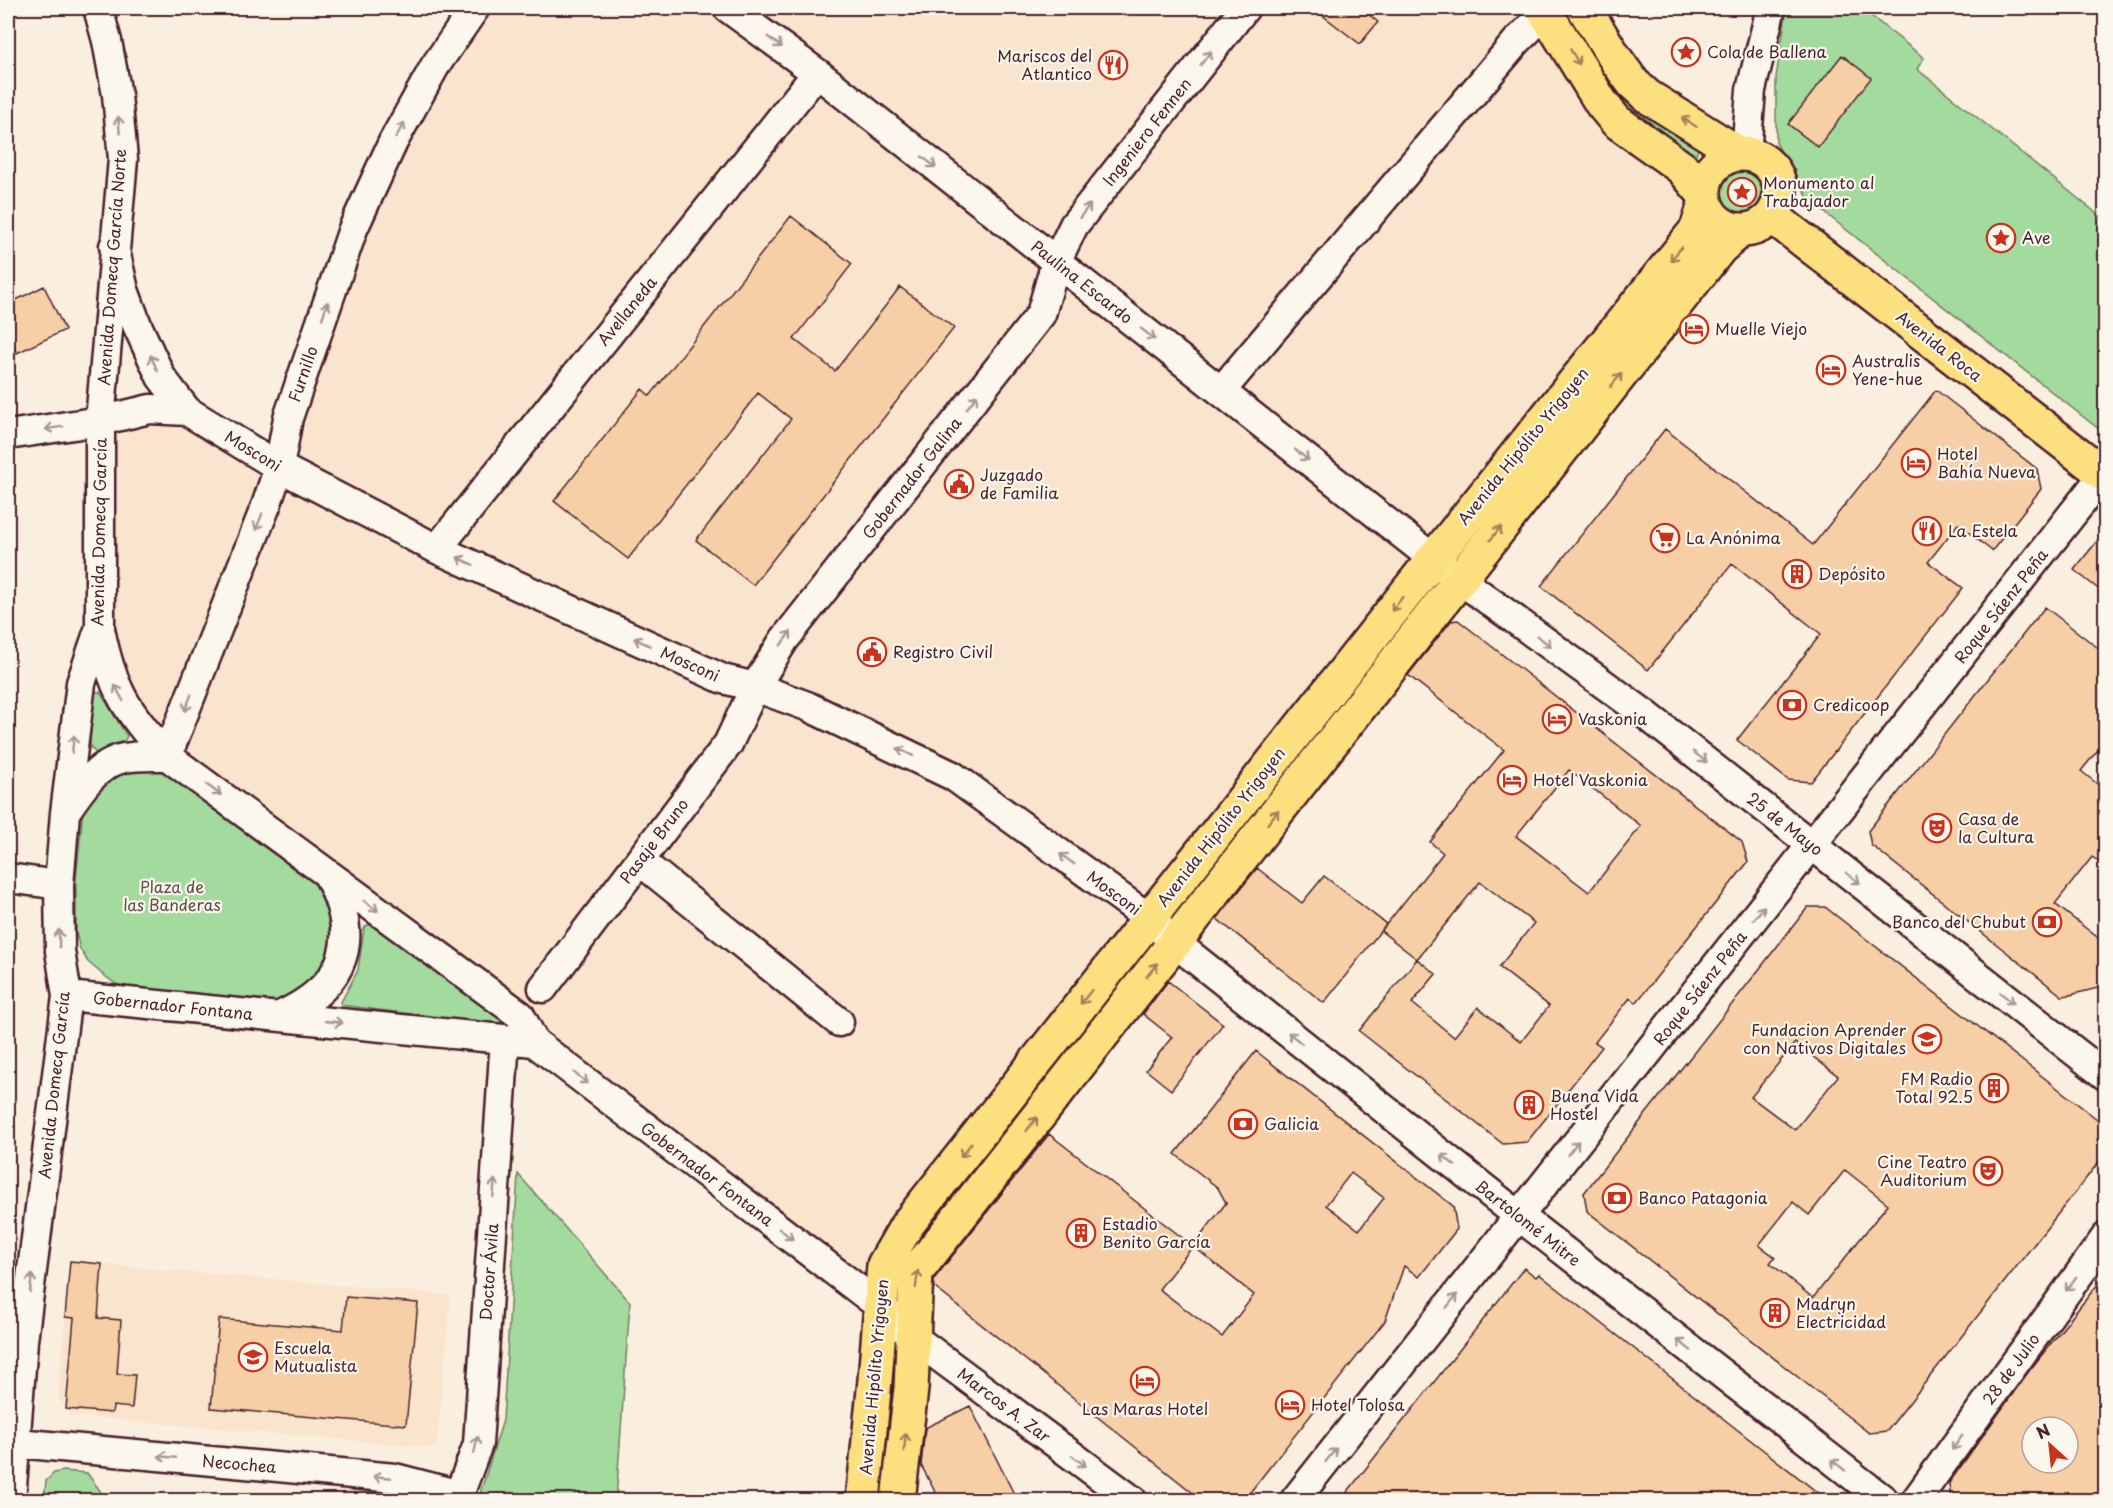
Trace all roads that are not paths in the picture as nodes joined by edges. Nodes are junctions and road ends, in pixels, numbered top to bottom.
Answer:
1 (98, 8) edge
2 (475, 8) edge
3 (728, 8) edge
4 (1245, 8) edge
5 (1584, 8) edge
6 (1771, 8) edge
7 (1545, 10) edge
8 (817, 73) junction
9 (1742, 154) junction
10 (1704, 198) junction
11 (1772, 216) junction
12 (1740, 231) junction
13 (114, 246) junction
14 (1056, 262) junction
15 (1221, 391) junction
16 (187, 411) junction
17 (100, 421) junction
18 (8, 435) edge
19 (279, 466) junction
20 (2105, 475) edge
21 (437, 549) junction
22 (1434, 558) junction
23 (1459, 579) junction
24 (100, 627) junction
25 (754, 687) junction
26 (167, 756) junction
27 (65, 813) junction
28 (1813, 846) junction
29 (639, 861) junction
30 (327, 873) junction
31 (8, 878) edge
32 (59, 885) junction
33 (1149, 918) junction
34 (1174, 942) junction
35 (543, 988) dead end
36 (67, 996) junction
37 (280, 1016) junction
38 (839, 1022) dead end
39 (505, 1039) junction
40 (534, 1042) junction
41 (2106, 1076) edge
42 (1519, 1216) junction
43 (2106, 1237) edge
44 (880, 1306) junction
45 (914, 1338) junction
46 (15, 1340) edge
47 (14, 1381) edge
48 (17, 1443) junction
49 (458, 1498) edge
50 (11, 1500) edge
51 (862, 1500) edge
52 (898, 1500) edge
53 (1132, 1500) edge
54 (1295, 1500) edge
55 (1884, 1500) edge
56 (1916, 1500) edge

13 -> 1 street, Avenida Domecq García Norte
19 -> 2 street, Furnillo
3 -> 8 street, Paulina Escardo
14 -> 4 street, Ingeniero Fennen
9 -> 5 main road
6 - 9 street
7 -> 10 main road
7 - 15 street
8 -> 14 street, Paulina Escardo
8 - 21 street, Avellaneda
9 - 10 main road
9 - 11 main road
10 - 12 main road
10 -> 22 main road, Avenida Hipólito Yrigoyen
11 - 12 main road
11 - 20 main road, Avenida Roca
23 -> 12 main road, Avenida Hipólito Yrigoyen
16 -> 13 street, Mosconi
13 - 17 street, Avenida Domecq García Norte
14 -> 15 street, Paulina Escardo
25 -> 14 street, Gobernador Galina
15 -> 22 street, Paulina Escardo
16 - 17 street, Mosconi
16 - 19 street, Mosconi
17 -> 18 street, Mosconi
17 - 24 street, Avenida Domecq García
19 - 21 street, Mosconi
19 -> 26 street, Furnillo
20 - 28 street, Roque Sáenz Peña
25 -> 21 street, Mosconi
22 - 23 street, 25 de Mayo
22 -> 33 main road, Avenida Hipólito Yrigoyen
23 -> 28 street, 25 de Mayo
34 -> 23 main road, Avenida Hipólito Yrigoyen
26 -> 24 street, Gobernador Fontana
27 -> 24 street, Avenida Domecq García
25 - 29 street, Pasaje Bruno
33 -> 25 street, Mosconi
26 - 27 street
26 -> 30 street, Gobernador Fontana
27 - 32 street, Avenida Domecq García
28 -> 41 street, 25 de Mayo
42 -> 28 street, Roque Sáenz Peña
29 - 35 street, Pasaje Bruno
29 - 38 street
30 - 37 street, Gobernador Fontana
30 -> 40 street, Gobernador Fontana
31 - 32 street
36 -> 32 street, Avenida Domecq García
33 - 34 street, Mosconi
33 -> 44 main road, Avenida Hipólito Yrigoyen
42 -> 34 street, Bartolomé Mitre
45 -> 34 main road, Avenida Hipólito Yrigoyen
36 - 37 street, Gobernador Fontana
46 -> 36 street, Avenida Domecq García
37 -> 39 street, Gobernador Fontana
39 - 40 street, Gobernador Fontana
49 -> 39 street, Doctor Ávila
40 -> 44 street, Gobernador Fontana
54 -> 42 street, Roque Sáenz Peña
55 -> 42 street, Bartolomé Mitre
43 -> 56 street, 28 de Julio
44 - 45 street, Marcos A. Zar
44 - 51 main road, Avenida Hipólito Yrigoyen
52 -> 45 main road, Avenida Hipólito Yrigoyen
45 -> 53 street, Marcos A. Zar
46 - 47 street, Avenida Domecq García
47 - 48 street, Avenida Domecq García
49 -> 48 street, Necochea
48 - 50 street, Avenida Domecq García

